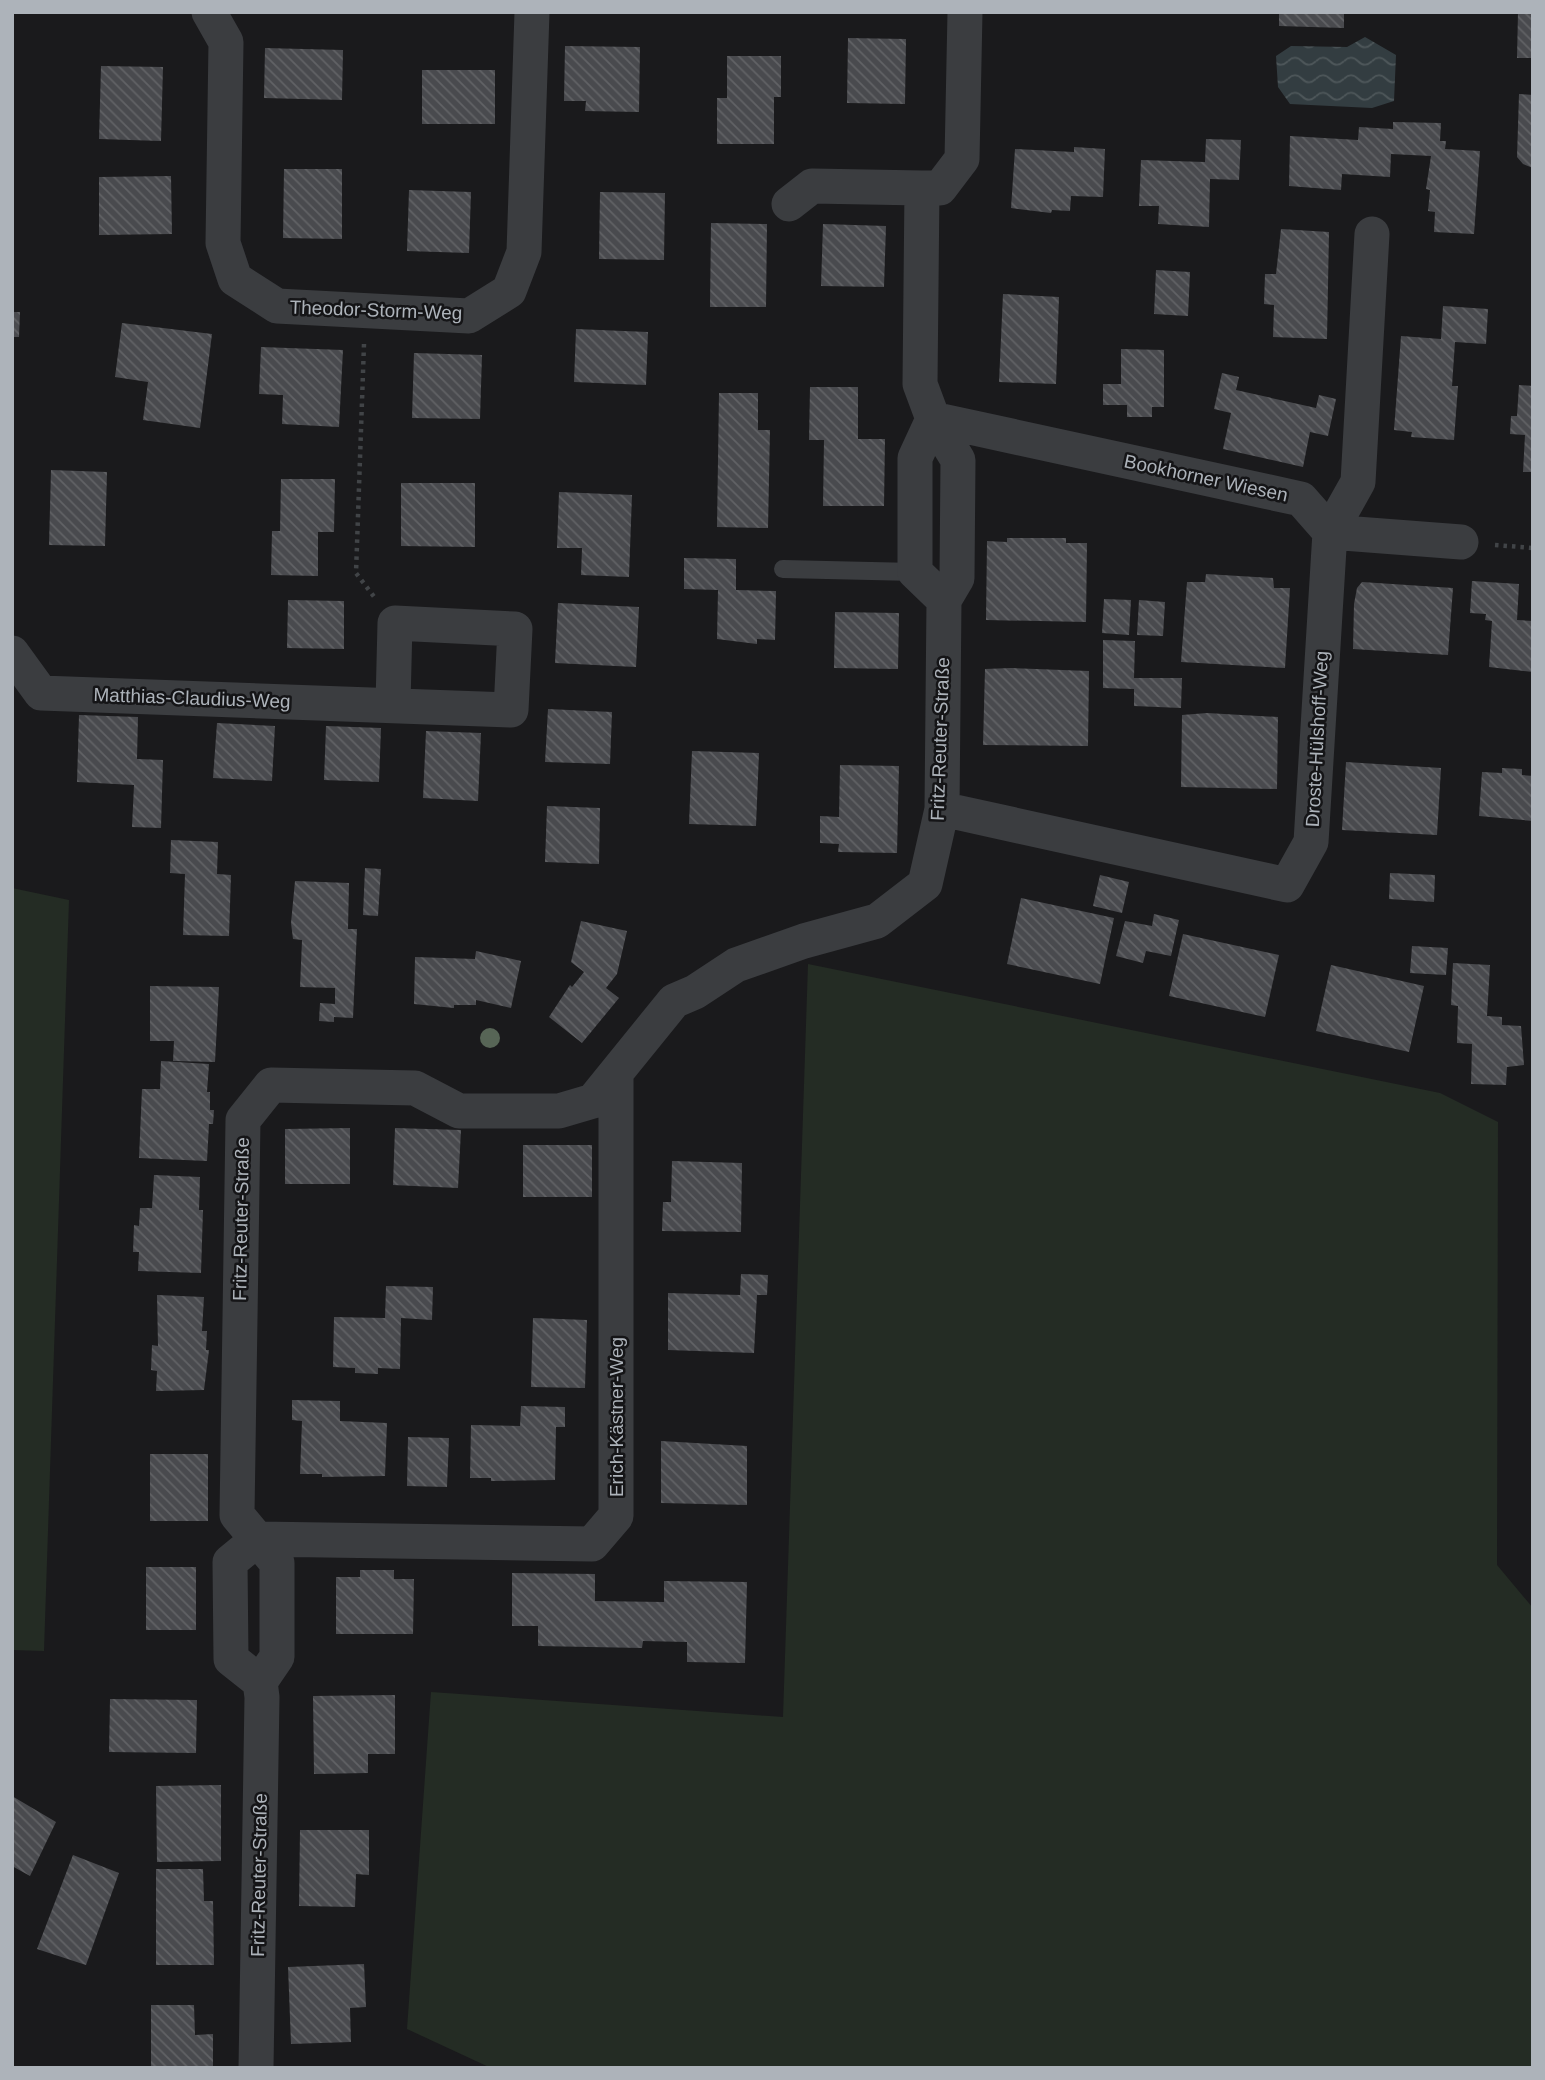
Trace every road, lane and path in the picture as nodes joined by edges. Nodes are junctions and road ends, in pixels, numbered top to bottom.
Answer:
1 (209, 12) edge
2 (532, 12) edge
3 (965, 12) edge
4 (922, 188) junction
5 (789, 204) dead end
6 (1372, 234) dead end
7 (365, 309) junction
8 (933, 419) junction
9 (1330, 532) junction
10 (1461, 542) dead end
11 (783, 569) dead end
12 (915, 572) junction
13 (944, 600) junction
14 (395, 623) junction
15 (12, 653) edge
16 (393, 704) junction
17 (942, 809) junction
18 (616, 1074) junction
19 (258, 1539) junction
20 (260, 1682) junction
21 (256, 2068) edge

1 - 7 street, Theodor-Storm-Weg
2 - 7 street, Theodor-Storm-Weg
3 - 4 street
4 - 5 street
4 - 8 street, Fritz-Reuter-Straße
6 - 9 street
7 - 14 path
8 - 9 street, Bookhorner Wiesen
8 - 12 street
8 - 13 street, Fritz-Reuter-Straße
9 - 10 street
9 - 17 street, Droste-Hülshoff-Weg
11 - 12 lane
12 - 13 street
13 - 17 street, Fritz-Reuter-Straße
14 - 16 street
14 - 16 street, Matthias-Claudius-Weg
15 - 16 street, Matthias-Claudius-Weg
17 - 18 street, Fritz-Reuter-Straße
18 - 19 street, Erich-Kästner-Weg
18 - 19 street, Fritz-Reuter-Straße
19 - 20 street, Fritz-Reuter-Straße
19 - 20 street
20 - 21 street, Fritz-Reuter-Straße

